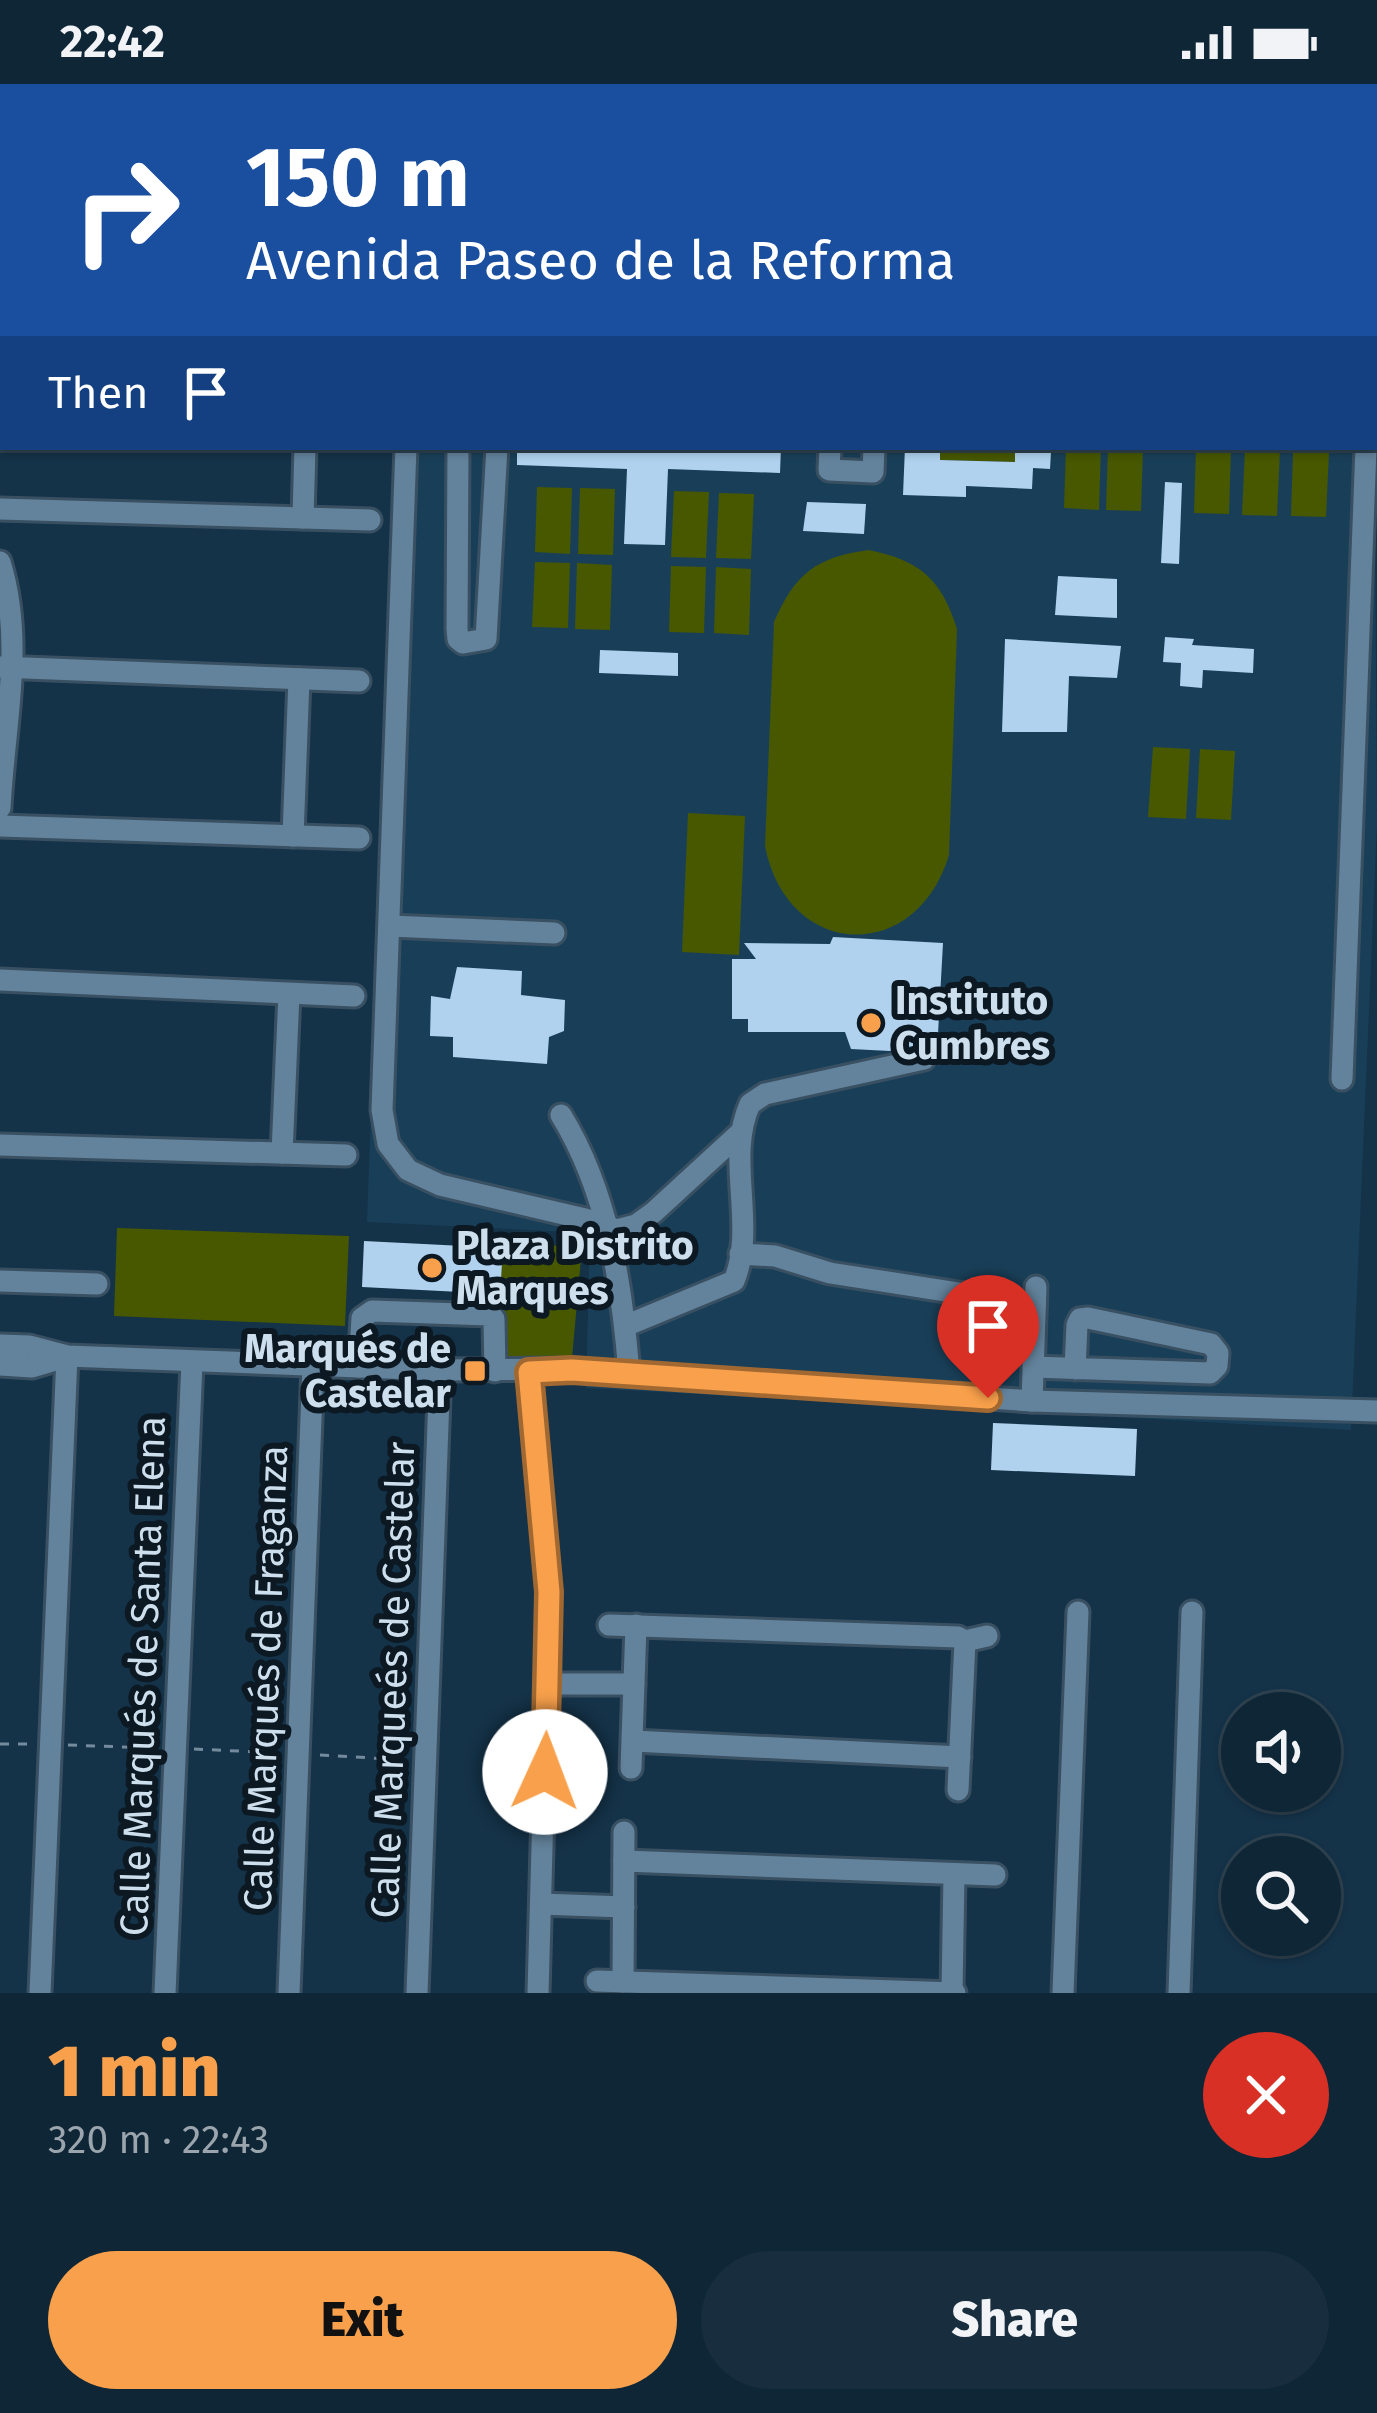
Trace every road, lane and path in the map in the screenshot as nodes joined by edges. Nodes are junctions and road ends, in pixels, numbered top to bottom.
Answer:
1 (305, 450) edge
2 (406, 450) edge
3 (458, 450) edge
4 (496, 450) edge
5 (830, 450) edge
6 (874, 450) edge
7 (1366, 450) edge
8 (0, 509) edge
9 (303, 518) junction
10 (370, 520) dead end
11 (0, 562) edge
12 (7, 668) edge
13 (298, 679) junction
14 (359, 681) dead end
15 (0, 808) edge
16 (0, 826) edge
17 (293, 836) junction
18 (359, 838) dead end
19 (390, 926) junction
20 (554, 933) dead end
21 (0, 980) edge
22 (289, 994) junction
23 (354, 996) dead end
24 (924, 1059) dead end
25 (1342, 1079) dead end
26 (561, 1114) dead end
27 (740, 1133) junction
28 (0, 1145) edge
29 (282, 1153) junction
30 (346, 1155) dead end
31 (608, 1228) junction
32 (740, 1253) junction
33 (0, 1281) edge
34 (97, 1284) dead end
35 (625, 1326) junction
36 (0, 1345) edge
37 (67, 1356) junction
38 (192, 1361) junction
39 (0, 1365) edge
40 (314, 1366) junction
41 (359, 1367) junction
42 (1033, 1367) junction
43 (440, 1370) junction
44 (1075, 1370) junction
45 (495, 1371) junction
46 (529, 1372) junction
47 (628, 1373) junction
48 (1032, 1401) junction
49 (1377, 1411) edge
50 (1078, 1612) dead end
51 (1192, 1612) dead end
52 (609, 1624) dead end
53 (636, 1625) junction
54 (548, 1684) junction
55 (634, 1684) junction
56 (633, 1741) junction
57 (0, 1744) edge
58 (52, 1745) junction
59 (178, 1749) junction
60 (299, 1754) junction
61 (960, 1757) junction
62 (426, 1761) junction
63 (631, 1768) dead end
64 (958, 1790) dead end
65 (624, 1832) dead end
66 (624, 1861) junction
67 (954, 1875) junction
68 (995, 1875) dead end
69 (542, 1904) junction
70 (623, 1907) junction
71 (597, 1981) dead end
72 (623, 1982) junction
73 (40, 1993) edge
74 (165, 1993) edge
75 (289, 1993) edge
76 (417, 1993) edge
77 (538, 1993) edge
78 (954, 1993) edge
79 (1063, 1993) edge
80 (1179, 1993) edge

1 - 9 street
2 - 19 street
3 - 4 street
5 - 6 street
7 - 25 street
8 - 9 street
9 - 10 street
11 - 12 street
12 - 13 street
12 - 15 street
13 - 14 street
13 - 17 street
16 - 17 street
17 - 18 street
19 - 20 street
19 - 31 street
21 - 22 street
22 - 23 street
22 - 29 street
24 - 27 street
26 - 31 street
27 - 31 street
27 - 32 street
28 - 29 street
29 - 30 street
31 - 35 street
32 - 35 street
32 - 42 street
33 - 34 street
35 - 47 street
36 - 37 street
37 - 38 street
37 - 39 street
37 - 58 street
38 - 40 street
38 - 59 street, Calle Marqués de Santa Elena
40 - 41 street
40 - 60 street, Calle Marqués de Fraganza
41 - 43 street
41 - 45 street
42 - 44 street
42 - 48 street
43 - 45 street
43 - 62 street, Calle Marqueés de Castelar
44 - 44 street
45 - 46 street
46 - 47 street
46 - 54 street
47 - 48 street
48 - 49 street
50 - 79 street
51 - 80 street
52 - 53 street
53 - 55 street
53 - 61 street
54 - 55 street
54 - 69 street
55 - 56 street
56 - 61 street
56 - 63 street
57 - 58 path
58 - 59 path
58 - 73 street
59 - 60 path
59 - 74 street, Calle Marqués de Santa Elena
60 - 62 path
60 - 75 street, Calle Marqués de Fraganza
61 - 64 street
62 - 76 street, Calle Marqueés de Castelar
65 - 66 street
66 - 67 street
66 - 70 street
67 - 68 street
67 - 78 street
69 - 70 street
69 - 77 street
70 - 72 street
71 - 72 street
72 - 78 street

